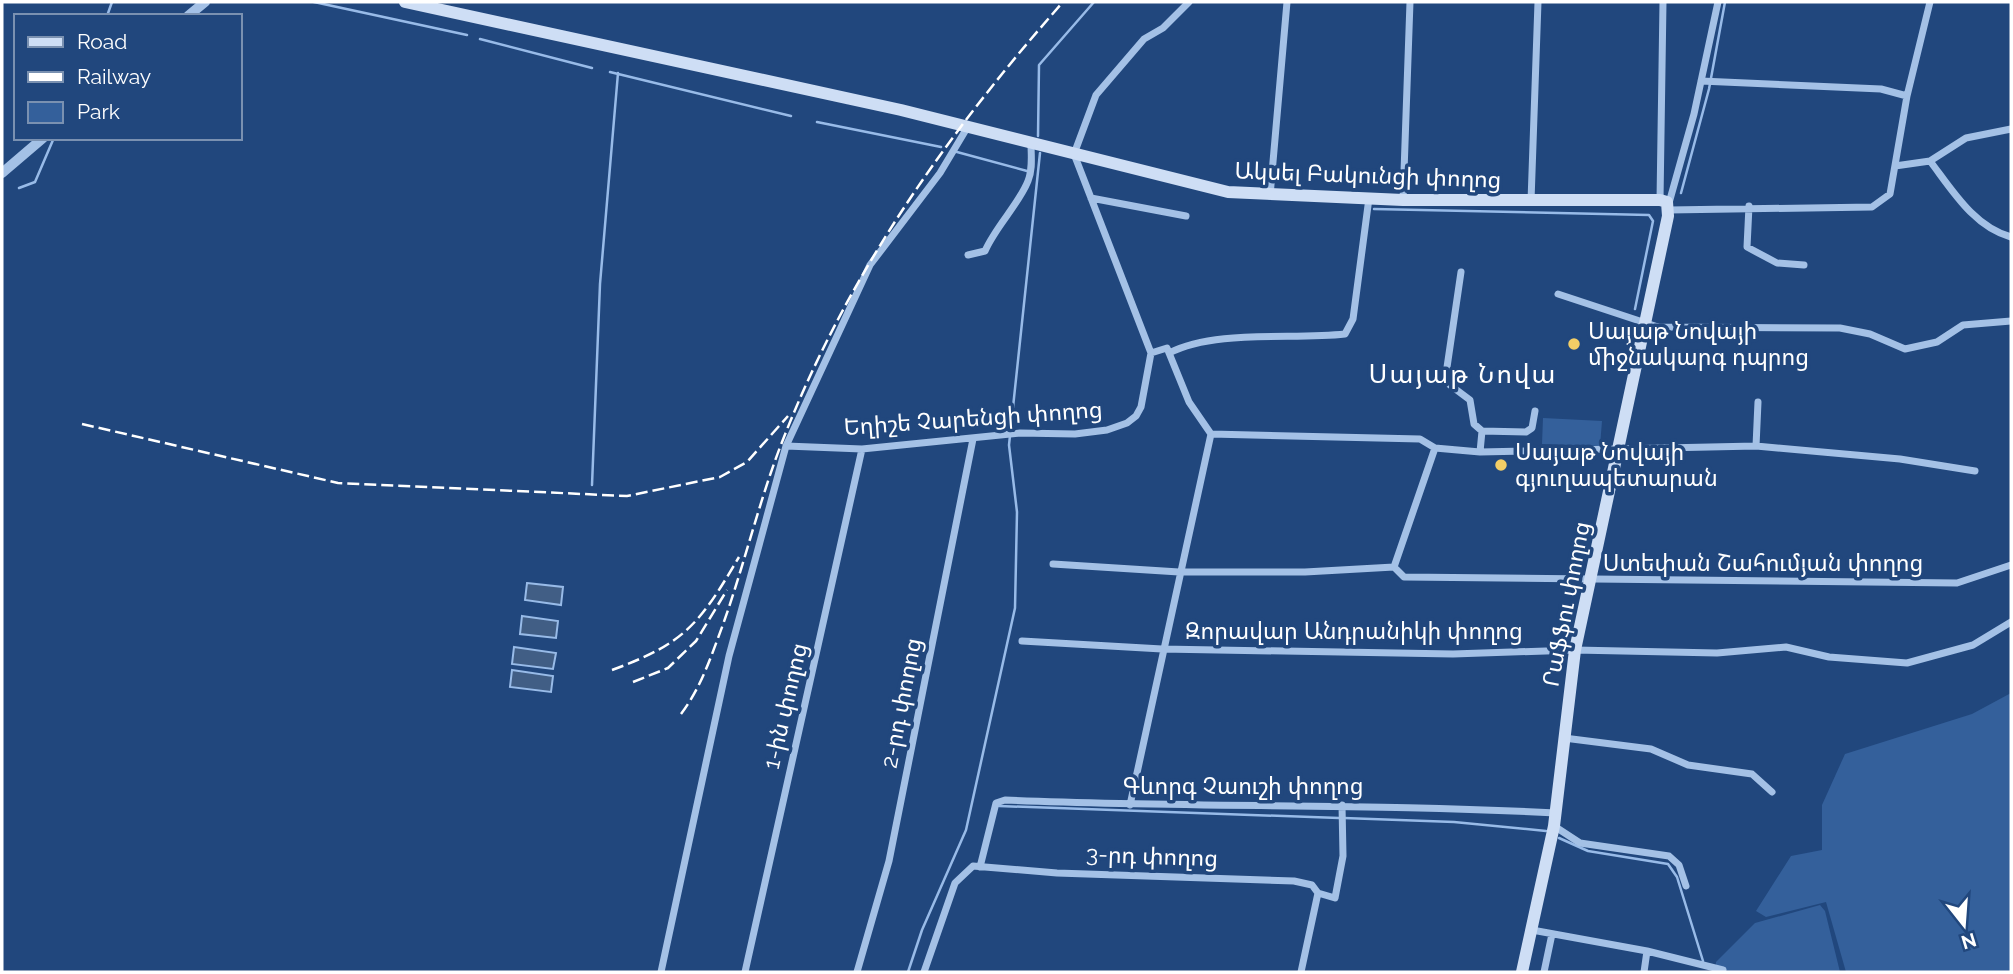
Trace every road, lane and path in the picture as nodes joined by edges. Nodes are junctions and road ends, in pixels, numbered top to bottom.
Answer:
1 (205, 2) edge
2 (405, 2) edge
3 (1189, 2) edge
4 (1287, 2) edge
5 (1410, 2) edge
6 (1538, 2) edge
7 (1663, 2) edge
8 (1718, 2) edge
9 (1930, 2) edge
10 (190, 14) edge
11 (1701, 81) junction
12 (1908, 96) junction
13 (967, 128) junction
14 (2011, 130) edge
15 (41, 140) edge
16 (1031, 143) junction
17 (1074, 154) junction
18 (1930, 161) junction
19 (1895, 166) junction
20 (2, 173) edge
21 (1270, 196) junction
22 (1091, 198) junction
23 (1369, 198) junction
24 (1403, 200) junction
25 (1531, 201) junction
26 (1666, 204) junction
27 (1749, 206) junction
28 (1186, 216) dead end
29 (2011, 237) edge
30 (968, 255) dead end
31 (1804, 265) dead end
32 (1461, 272) dead end
33 (1558, 294) dead end
34 (1646, 321) junction
35 (2011, 321) edge
36 (1151, 353) junction
37 (1169, 353) junction
38 (1758, 401) dead end
39 (1535, 411) dead end
40 (1482, 431) junction
41 (1210, 434) junction
42 (973, 439) junction
43 (786, 446) junction
44 (1756, 446) junction
45 (1435, 448) junction
46 (862, 449) junction
47 (1617, 450) junction
48 (1480, 452) junction
49 (1975, 471) dead end
50 (1053, 564) dead end
51 (2011, 565) edge
52 (1394, 567) junction
53 (1179, 572) junction
54 (1590, 581) junction
55 (2011, 622) edge
56 (1022, 641) dead end
57 (1162, 649) junction
58 (1575, 650) junction
59 (1564, 738) junction
60 (1772, 792) dead end
61 (1130, 806) junction
62 (1342, 806) junction
63 (1555, 820) junction
64 (980, 867) junction
65 (1686, 886) dead end
66 (1318, 893) junction
67 (1532, 930) junction
68 (1552, 934) junction
69 (1647, 951) junction
70 (1723, 970) dead end
71 (662, 972) edge
72 (745, 972) edge
73 (856, 972) edge
74 (923, 972) edge
75 (1301, 972) edge
76 (1522, 972) edge
77 (1544, 972) edge
78 (1644, 972) edge

1 - 10 street
2 - 13 main road, Ակսել Բակունցի փողոց
3 - 17 street
4 - 21 street
5 - 24 street
6 - 25 street
7 - 26 street
8 - 11 street, Րաֆֆու փողոց
9 - 12 street
11 - 12 street
11 - 26 street, Րաֆֆու փողոց
12 - 19 street
13 - 16 main road, Ակսել Բակունցի փողոց
13 - 43 street
14 - 18 street
15 - 20 street
16 - 17 main road, Ակսել Բակունցի փողոց
16 - 30 street
17 - 21 main road, Ակսել Բակունցի փողոց
17 - 22 street
18 - 19 street
18 - 29 street
19 - 27 street
21 - 23 main road, Ակսել Բակունցի փողոց
22 - 28 street
22 - 36 street
23 - 24 main road, Ակսել Բակունցի փողոց
23 - 37 street
24 - 25 main road, Ակսել Բակունցի փողոց
25 - 26 main road, Ակսել Բակունցի փողոց
26 - 27 street
26 - 34 main road, Րաֆֆու փողոց
27 - 31 street
32 - 40 street
33 - 34 street
34 - 35 street
34 - 47 main road, Րաֆֆու փողոց
36 - 37 street
36 - 42 street, Եղիշե Չարենցի փողոց
37 - 41 street
38 - 44 street
39 - 40 street
40 - 48 street
41 - 45 street
41 - 53 street
42 - 46 street, Եղիշե Չարենցի փողոց
42 - 73 street, 2-րդ փողոց
43 - 46 street, Եղիշե Չարենցի փողոց
43 - 71 street
44 - 47 street
44 - 49 street
45 - 48 street
45 - 52 street
46 - 72 street, 1-ին փողոց
47 - 48 street
47 - 54 main road, Րաֆֆու փողոց
50 - 53 street, Ստեփան Շահումյան փողոց
51 - 54 street, Ստեփան Շահումյան փողոց
52 - 53 street, Ստեփան Շահումյան փողոց
52 - 54 street, Ստեփան Շահումյան փողոց
53 - 57 street
54 - 58 main road, Րաֆֆու փողոց
55 - 58 street, Զորավար Անդրանիկի փողոց
56 - 57 street, Զորավար Անդրանիկի փողոց
57 - 58 street, Զորավար Անդրանիկի փողոց
57 - 61 street
58 - 59 main road, Րաֆֆու փողոց
59 - 60 street
59 - 63 main road, Րաֆֆու փողոց
61 - 62 street, Գևորգ Չաուշի փողոց
61 - 64 street, Գևորգ Չաուշի փողոց
62 - 63 street, Գևորգ Չաուշի փողոց
62 - 66 street
63 - 65 street
63 - 67 main road, Րաֆֆու փողոց
64 - 66 street, 3-րդ փողոց
64 - 74 street
66 - 75 street
67 - 68 street
67 - 76 main road, Րաֆֆու փողոց
68 - 69 street
68 - 77 street
69 - 70 street
69 - 78 street

